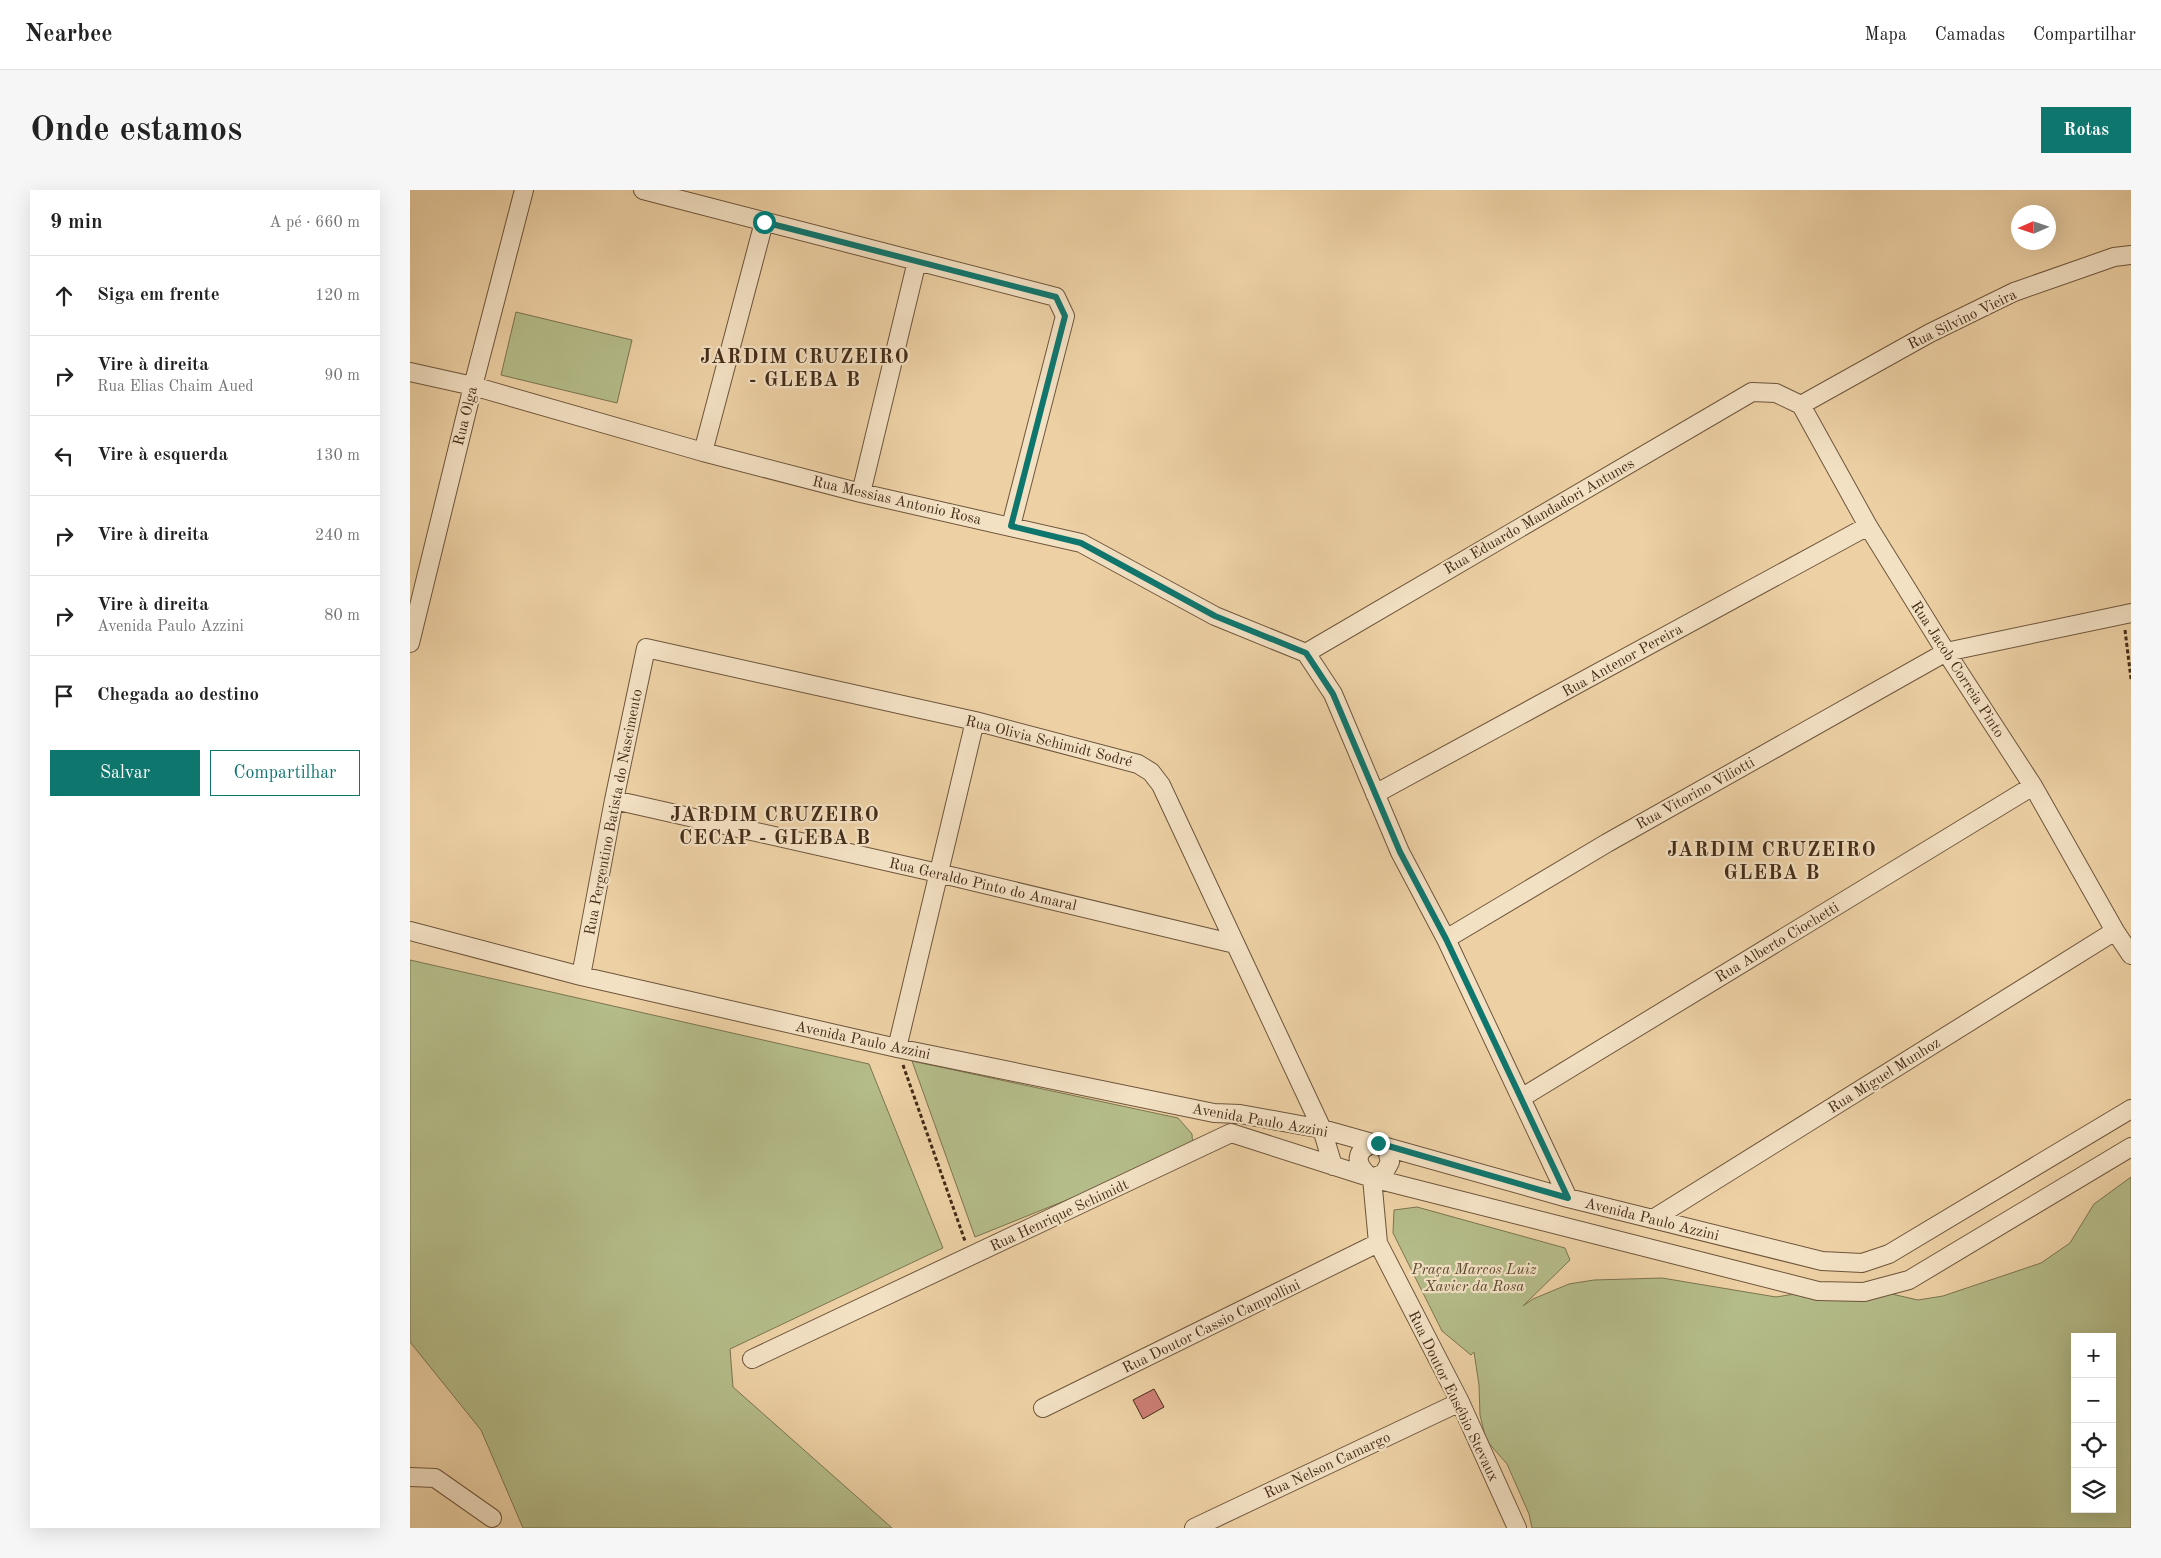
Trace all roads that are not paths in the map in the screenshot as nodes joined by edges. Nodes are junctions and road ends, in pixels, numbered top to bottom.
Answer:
1 (524, 190) edge
2 (643, 190) edge
3 (764, 222) junction
4 (2131, 255) edge
5 (917, 261) junction
6 (410, 372) edge
7 (473, 386) junction
8 (1801, 405) junction
9 (704, 452) junction
10 (861, 493) junction
11 (1011, 526) junction
12 (1868, 526) junction
13 (2130, 614) edge
14 (410, 643) edge
15 (646, 648) joint
16 (1946, 652) junction
17 (1306, 653) junction
18 (975, 721) junction
19 (2033, 786) junction
20 (1375, 794) junction
21 (614, 800) junction
22 (938, 873) junction
23 (410, 931) edge
24 (2115, 931) junction
25 (1446, 939) junction
26 (1235, 944) junction
27 (2131, 955) edge
28 (582, 976) junction
29 (897, 1048) junction
30 (1521, 1098) junction
31 (2131, 1109) edge
32 (1214, 1113) junction
33 (1240, 1114) junction
34 (1322, 1129) junction
35 (1231, 1133) junction
36 (1378, 1143) junction
37 (2131, 1147) edge
38 (1333, 1166) junction
39 (1372, 1178) junction
40 (1568, 1198) junction
41 (1653, 1219) junction
42 (1378, 1243) junction
43 (752, 1359) dead end
44 (1460, 1402) junction
45 (1043, 1408) dead end
46 (410, 1477) edge
47 (492, 1518) dead end
48 (1194, 1528) edge
49 (1518, 1528) edge

1 - 7 street, Rua Olga
2 - 3 street
3 - 5 street
3 - 9 street
4 - 8 street, Rua Silvino Vieira
5 - 10 street
5 - 11 street
6 - 7 street, Rua Messias Antonio Rosa
7 - 9 street, Rua Messias Antonio Rosa
7 - 14 street, Rua Olga
8 - 12 street, Rua Jacob Correia Pinto
8 - 17 street, Rua Eduardo Mandadori Antunes
9 - 10 street, Rua Messias Antonio Rosa
10 - 11 street, Rua Messias Antonio Rosa
11 - 17 street, Rua Messias Antonio Rosa
12 - 16 street, Rua Jacob Correia Pinto
12 - 20 street, Rua Antenor Pereira
13 - 16 street, Rua Vitorino Viliotti
15 - 18 street, Rua Olivia Schimidt Sodré
15 - 21 street, Rua Pergentino Batista do Nascimento
16 - 19 street, Rua Jacob Correia Pinto
16 - 25 street, Rua Vitorino Viliotti
17 - 20 street
18 - 22 street
18 - 26 street, Rua Olivia Schimidt Sodré
19 - 24 street, Rua Jacob Correia Pinto
19 - 30 street, Rua Alberto Ciochetti
20 - 25 street
21 - 22 street, Rua Geraldo Pinto do Amaral
21 - 28 street, Rua Pergentino Batista do Nascimento
22 - 26 street, Rua Geraldo Pinto do Amaral
22 - 29 street
23 - 28 street, Avenida Paulo Azzini
24 - 27 street, Rua Jacob Correia Pinto
24 - 41 street, Rua Miguel Munhoz
25 - 30 street
26 - 34 street, Rua Olivia Schimidt Sodré
28 - 29 street, Avenida Paulo Azzini
29 - 32 street, Avenida Paulo Azzini
30 - 40 street
31 - 41 street, Avenida Paulo Azzini
32 - 33 street, Avenida Paulo Azzini
32 - 35 street
33 - 34 street, Avenida Paulo Azzini
33 - 35 street
34 - 36 street, Avenida Paulo Azzini
34 - 38 street, Rua Olivia Schimidt Sodré
35 - 38 street
35 - 43 street, Rua Henrique Schimidt
36 - 39 street
36 - 40 street, Avenida Paulo Azzini
37 - 39 street, Avenida Paulo Azzini
38 - 39 street
39 - 42 street, Rua Doutor Eusébio Stevaux
40 - 41 street, Avenida Paulo Azzini
42 - 44 street, Rua Doutor Eusébio Stevaux
42 - 45 street, Rua Doutor Cassio Campollini
44 - 48 street, Rua Nelson Camargo
44 - 49 street, Rua Doutor Eusébio Stevaux
46 - 47 street

